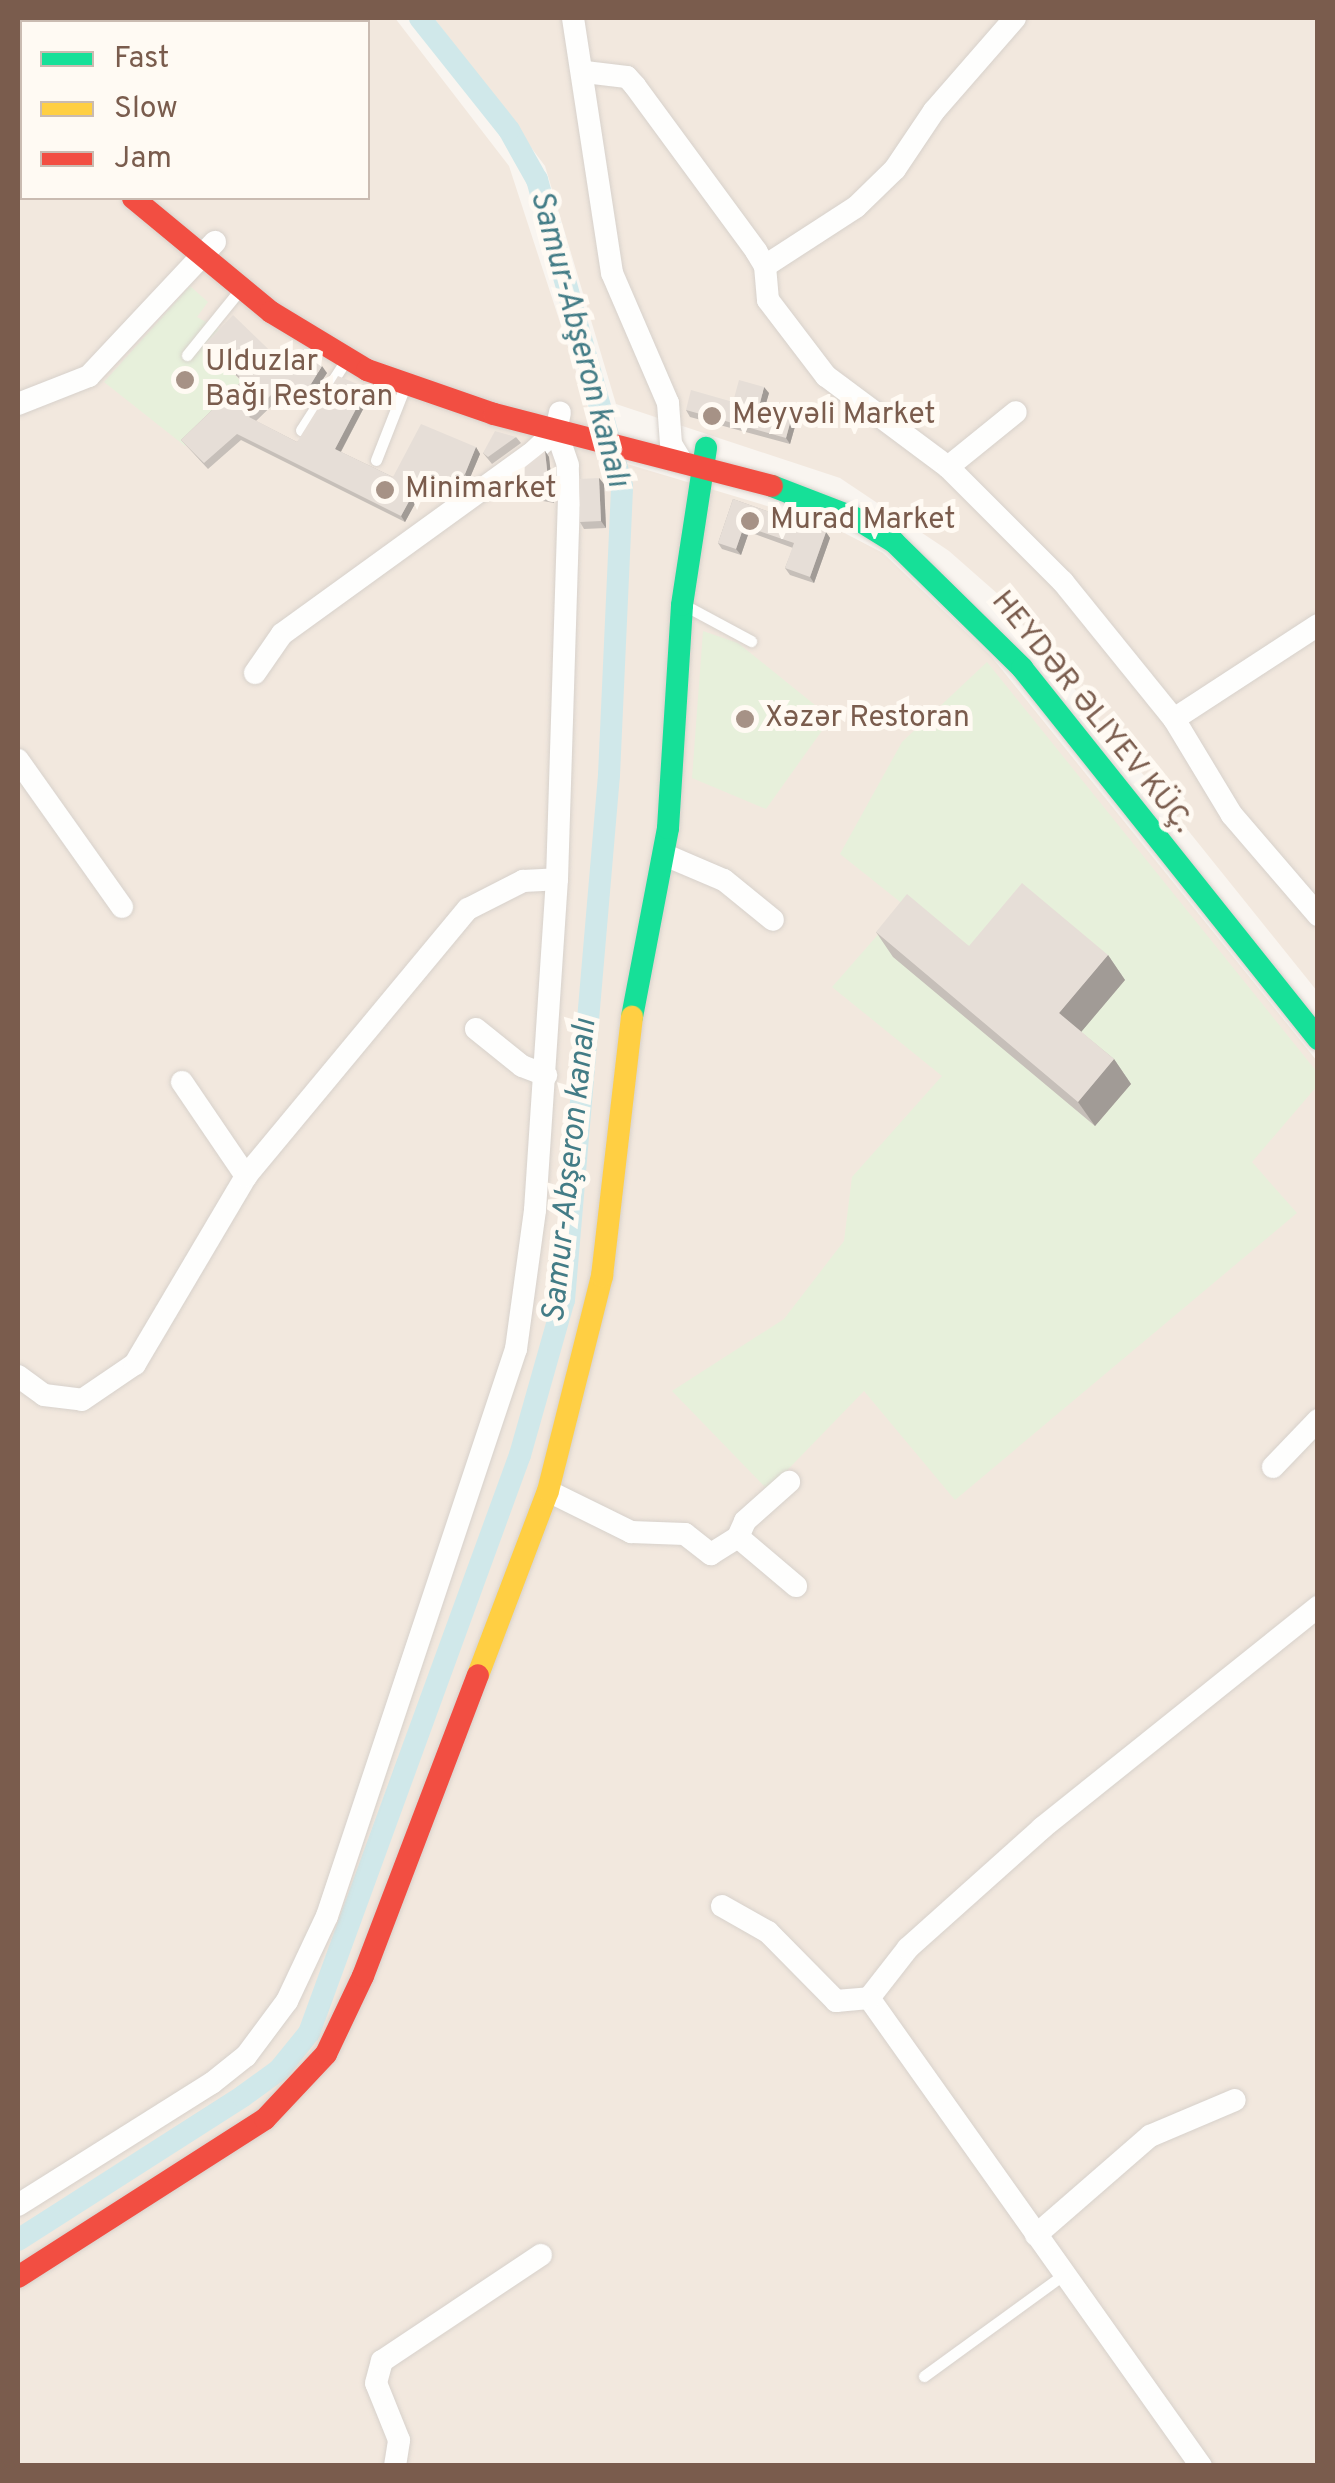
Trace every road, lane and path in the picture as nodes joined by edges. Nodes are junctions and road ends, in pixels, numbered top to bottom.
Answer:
1 (573, 18) edge
2 (1015, 18) edge
3 (585, 72) junction
4 (136, 200) edge
5 (165, 200) edge
6 (208, 250) junction
7 (765, 266) junction
8 (241, 289) junction
9 (187, 355) dead end
10 (346, 360) junction
11 (408, 377) junction
12 (18, 404) edge
13 (1016, 412) dead end
14 (564, 423) junction
15 (301, 430) edge
16 (661, 444) junction
17 (697, 459) junction
18 (376, 460) dead end
19 (948, 467) junction
20 (682, 605) junction
21 (1318, 624) edge
22 (751, 641) dead end
23 (255, 672) dead end
24 (1174, 719) junction
25 (18, 760) edge
26 (664, 856) junction
27 (557, 879) junction
28 (122, 906) dead end
29 (1318, 916) edge
30 (773, 920) dead end
31 (1318, 1006) edge
32 (476, 1029) dead end
33 (1318, 1039) edge
34 (546, 1075) junction
35 (182, 1082) dead end
36 (246, 1176) junction
37 (18, 1376) edge
38 (1318, 1420) edge
39 (1273, 1467) dead end
40 (789, 1482) dead end
41 (548, 1491) junction
42 (738, 1537) junction
43 (796, 1586) dead end
44 (1318, 1608) edge
45 (722, 1906) dead end
46 (869, 1998) junction
47 (1235, 2100) dead end
48 (18, 2205) edge
49 (1036, 2235) junction
50 (541, 2255) dead end
51 (1064, 2275) junction
52 (18, 2277) edge
53 (924, 2376) dead end
54 (395, 2466) edge
55 (1201, 2466) edge

1 - 3 street
2 - 7 street
3 - 7 street
3 - 16 street
4 - 6 main road
5 - 6 main road
6 - 8 main road
6 - 11 main road
6 - 12 street
7 - 19 street
8 - 9 lane
8 - 10 main road
10 - 11 main road
10 - 15 lane
11 - 14 main road
11 - 18 lane
13 - 19 street
14 - 16 main road, HEYDƏR ƏLIYEV KÜÇ.
14 - 23 street
14 - 27 street
16 - 17 main road, HEYDƏR ƏLIYEV KÜÇ.
17 - 20 main road
17 - 31 main road, HEYDƏR ƏLIYEV KÜÇ.
17 - 33 main road, HEYDƏR ƏLIYEV KÜÇ.
19 - 24 street
20 - 22 lane
20 - 26 main road
21 - 24 street
24 - 29 street
25 - 28 street
26 - 30 street
26 - 41 main road
27 - 34 street
27 - 36 street
32 - 34 street
34 - 48 street
35 - 36 street
36 - 37 street
38 - 39 street
40 - 42 street
41 - 42 street
41 - 52 main road
42 - 43 street
44 - 46 street
45 - 46 street
46 - 49 street
47 - 49 street
49 - 51 street
50 - 54 street
51 - 53 lane
51 - 55 street

